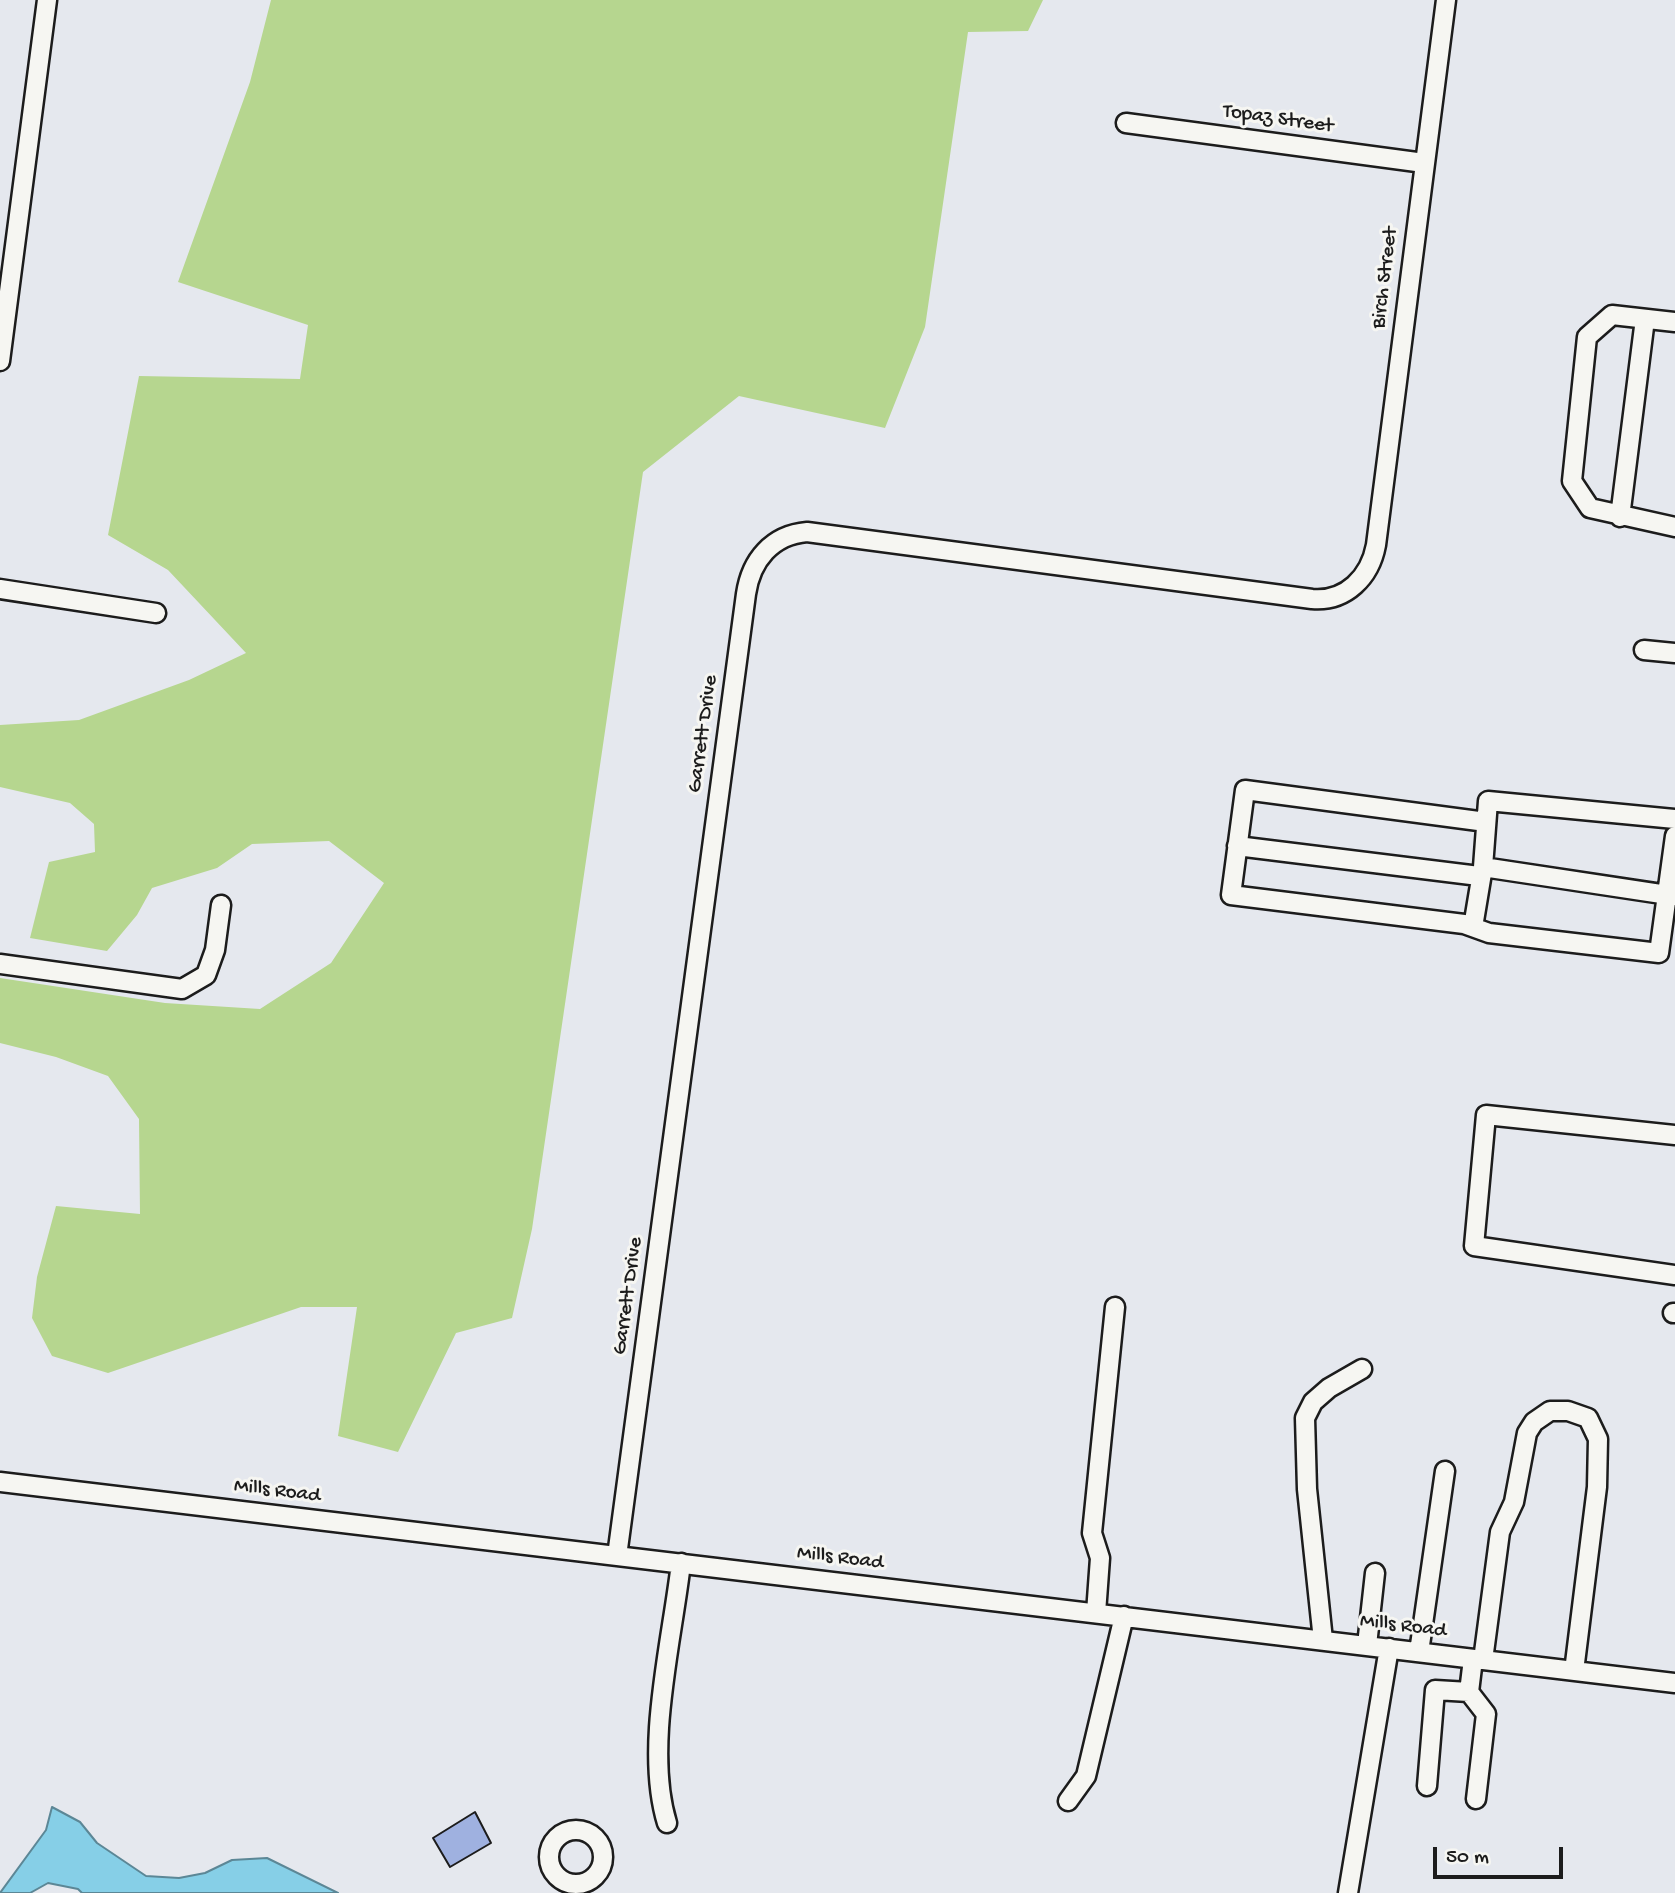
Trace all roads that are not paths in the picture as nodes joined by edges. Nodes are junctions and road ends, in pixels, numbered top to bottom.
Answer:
1 (47, 0) edge
2 (1446, 0) edge
3 (1126, 123) dead end
4 (1424, 163) junction
5 (1645, 319) junction
6 (1675, 322) edge
7 (0, 361) edge
8 (1620, 517) junction
9 (1675, 526) edge
10 (1372, 561) joint
11 (0, 589) edge
12 (156, 613) dead end
13 (1643, 650) dead end
14 (1675, 653) edge
15 (1675, 820) edge
16 (1486, 822) junction
17 (1675, 836) edge
18 (1237, 846) junction
19 (1481, 872) junction
20 (1671, 895) edge
21 (221, 905) dead end
22 (1474, 927) junction
23 (0, 964) edge
24 (1675, 1135) edge
25 (1674, 1269) edge
26 (1115, 1307) dead end
27 (1362, 1369) dead end
28 (1445, 1471) dead end
29 (0, 1482) edge
30 (617, 1556) junction
31 (681, 1563) junction
32 (1375, 1573) dead end
33 (1096, 1613) junction
34 (1124, 1616) junction
35 (1323, 1640) junction
36 (1367, 1645) junction
37 (1389, 1648) junction
38 (1419, 1652) junction
39 (1478, 1660) junction
40 (1574, 1671) junction
41 (1675, 1683) edge
42 (1469, 1692) junction
43 (1427, 1786) dead end
44 (1476, 1799) dead end
45 (1068, 1801) dead end
46 (667, 1823) dead end
47 (1348, 1893) edge

1 - 7 street
2 - 4 street, Birch Street
3 - 4 street, Topaz Street
4 - 10 street, Birch Street
5 - 6 street
5 - 8 street
5 - 8 street
8 - 9 street
10 - 30 street, Garrett Drive
11 - 12 street
13 - 14 street
15 - 16 street
16 - 18 street
16 - 19 street
17 - 20 street
18 - 19 street
18 - 22 street
19 - 20 street
19 - 22 street
20 - 22 street
21 - 23 street
24 - 25 street
26 - 33 street
27 - 35 street
28 - 38 street
29 - 30 street, Mills Road
30 - 31 street, Mills Road
31 - 33 street, Mills Road
31 - 46 street
32 - 36 street
33 - 34 street, Mills Road
34 - 35 street, Mills Road
34 - 45 street
35 - 36 street, Mills Road
36 - 37 street, Mills Road
37 - 38 street, Mills Road
37 - 47 street
38 - 39 street, Mills Road
39 - 40 street, Mills Road
39 - 40 street
39 - 42 street
40 - 41 street, Mills Road
42 - 43 street
42 - 44 street

